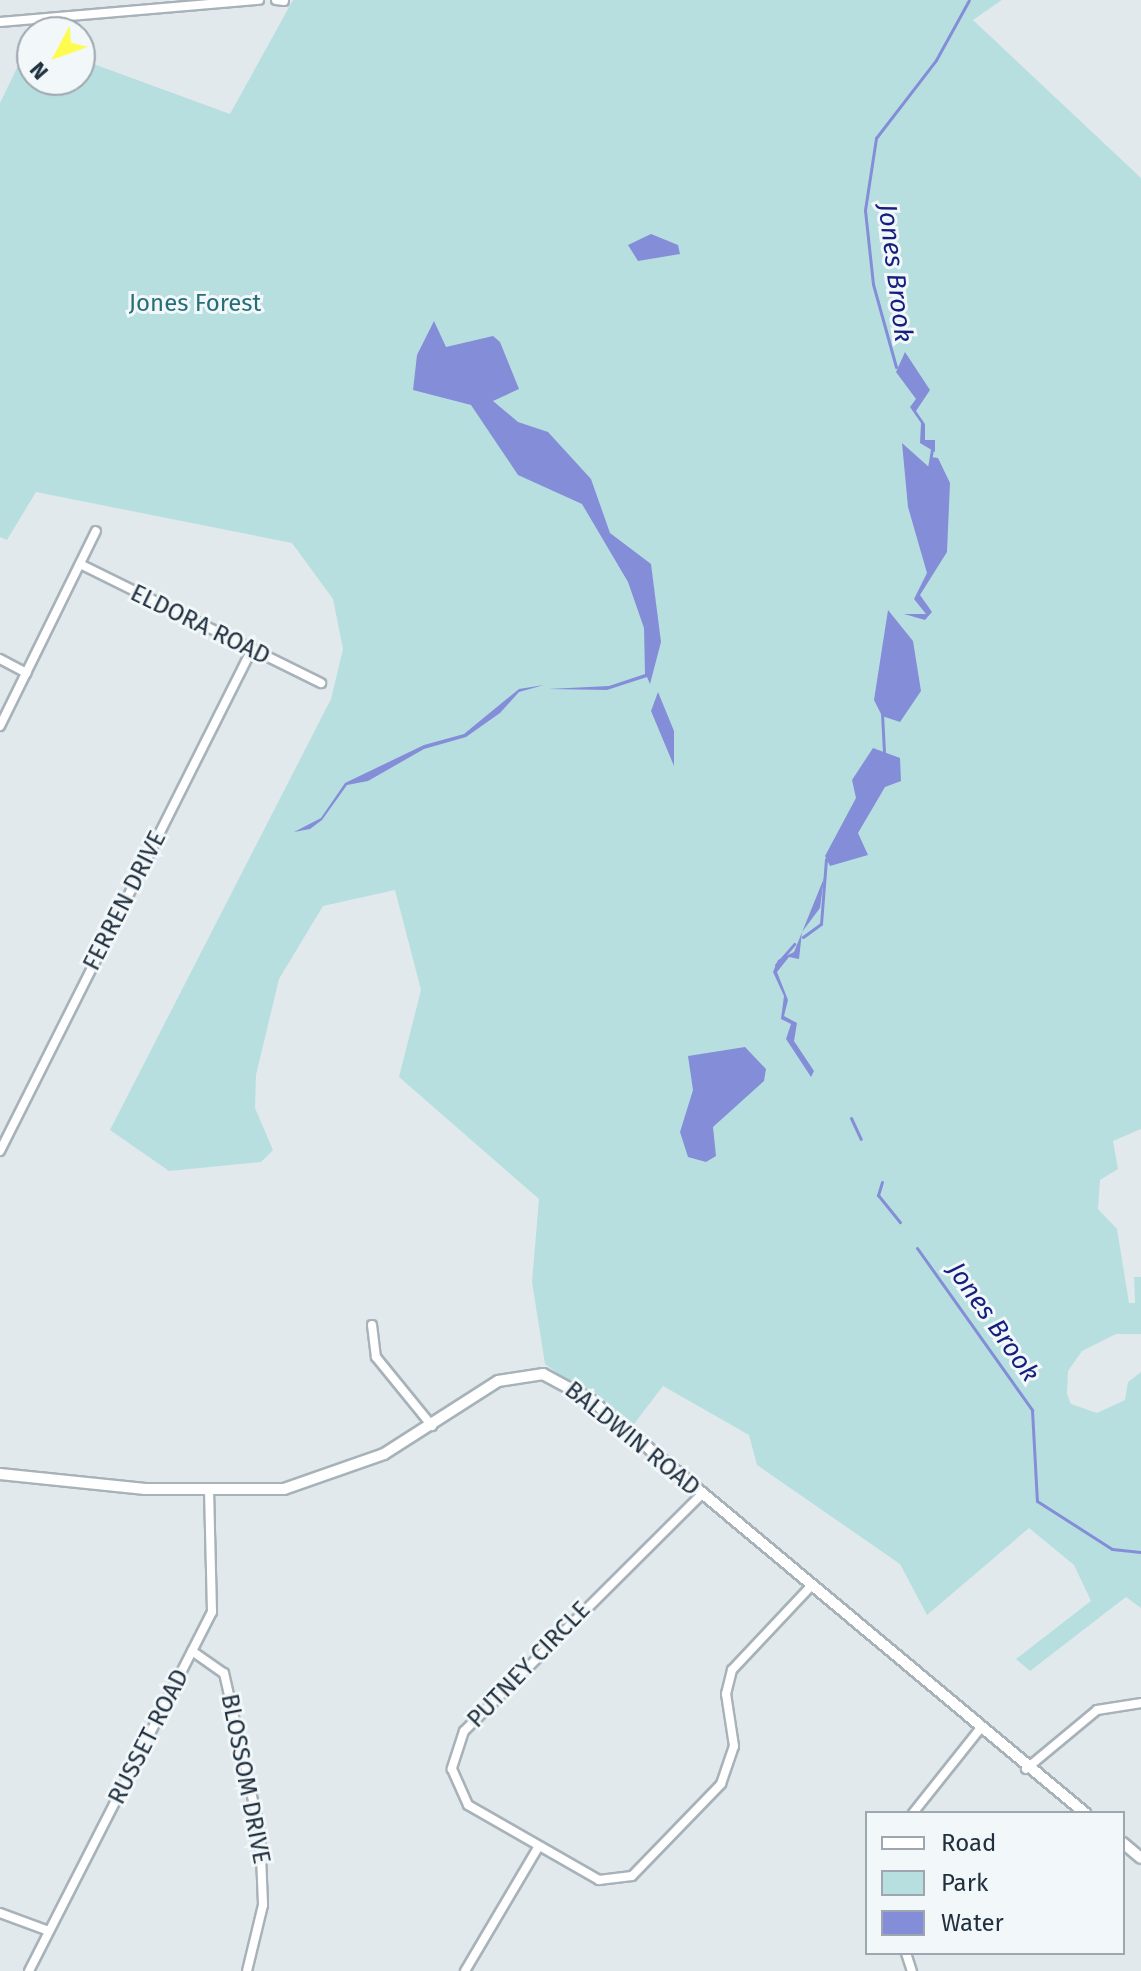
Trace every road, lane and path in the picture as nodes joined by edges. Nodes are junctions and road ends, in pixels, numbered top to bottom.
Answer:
1 (259, 0) edge
2 (276, 0) edge
3 (241, 1) edge
4 (284, 1) edge
5 (0, 22) edge
6 (96, 531) dead end
7 (80, 564) junction
8 (251, 651) junction
9 (0, 659) edge
10 (26, 673) junction
11 (321, 683) dead end
12 (0, 726) edge
13 (0, 1151) edge
14 (372, 1325) dead end
15 (432, 1426) junction
16 (0, 1474) edge
17 (209, 1490) junction
18 (701, 1495) junction
19 (812, 1585) junction
20 (192, 1651) junction
21 (1141, 1703) edge
22 (979, 1730) junction
23 (1026, 1769) junction
24 (915, 1811) edge
25 (1082, 1811) edge
26 (1125, 1845) edge
27 (539, 1846) junction
28 (1141, 1858) edge
29 (0, 1913) edge
30 (49, 1931) junction
31 (29, 1971) edge
32 (247, 1971) edge
33 (465, 1971) edge

1 - 3 street
2 - 4 street
3 - 5 street
6 - 7 street
7 - 8 street, ELDORA ROAD
7 - 10 street
8 - 11 street, ELDORA ROAD
8 - 13 street, FERREN DRIVE
9 - 10 street
10 - 12 street
14 - 15 street
15 - 17 street, BALDWIN ROAD
15 - 18 street, BALDWIN ROAD
16 - 17 street, BALDWIN ROAD
17 - 20 street, RUSSET ROAD
18 - 19 street, BALDWIN ROAD
18 - 27 street, PUTNEY CIRCLE
19 - 22 street, BALDWIN ROAD
19 - 27 street, PUTNEY CIRCLE
20 - 30 street, RUSSET ROAD
20 - 32 street, BLOSSOM DRIVE
21 - 23 street
22 - 23 street, BALDWIN ROAD
22 - 24 street
23 - 25 street, BALDWIN ROAD
26 - 28 street
27 - 33 street
29 - 30 street
30 - 31 street, RUSSET ROAD

